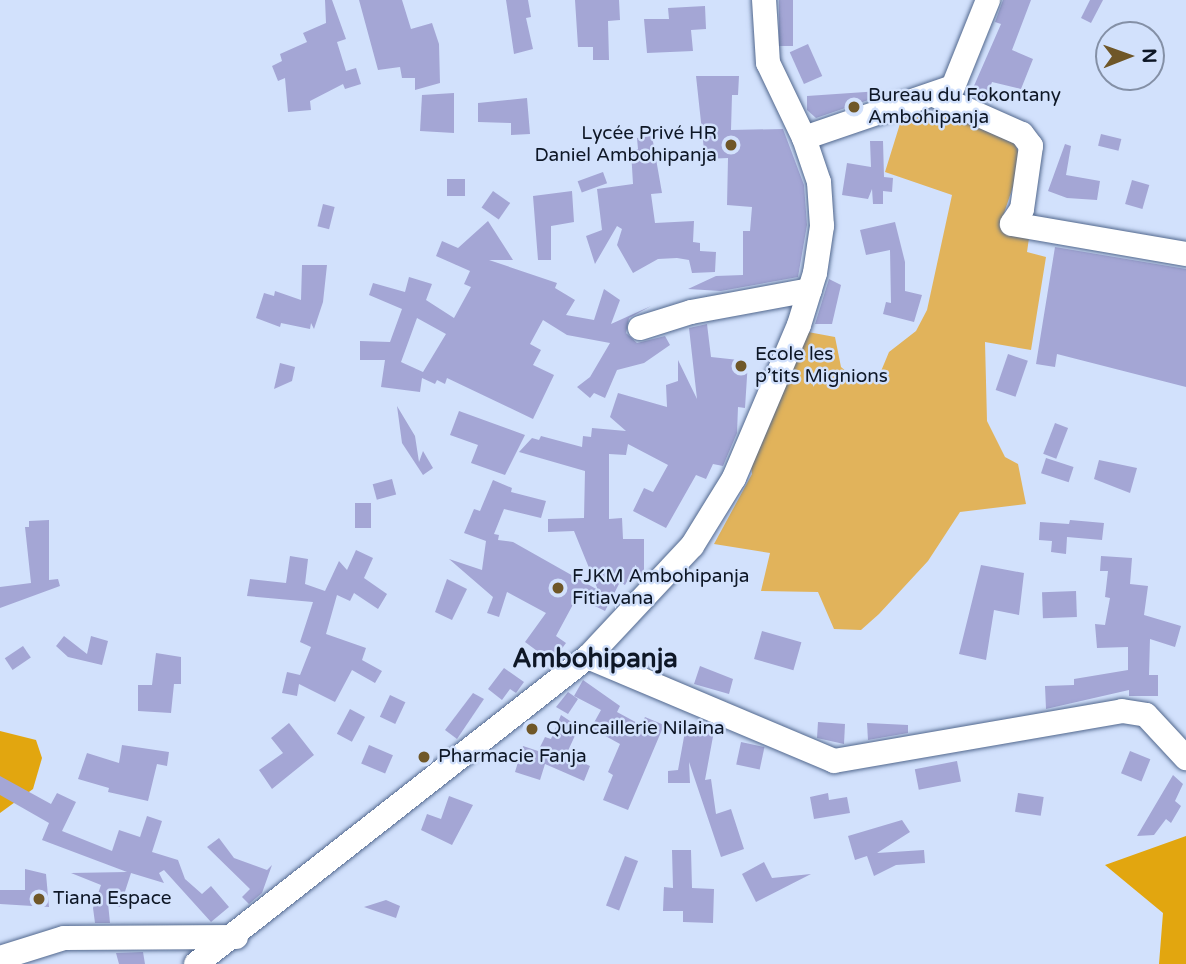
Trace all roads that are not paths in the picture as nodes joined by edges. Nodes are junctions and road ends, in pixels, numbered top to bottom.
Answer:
1 (764, 0) edge
2 (988, 0) edge
3 (934, 95) junction
4 (804, 138) junction
5 (1186, 254) edge
6 (810, 290) junction
7 (640, 328) dead end
8 (588, 657) junction
9 (1186, 758) edge
10 (236, 937) junction
11 (0, 958) edge
12 (196, 964) edge

1 - 4 street
2 - 3 street
3 - 4 street
3 - 5 street
4 - 6 street
6 - 7 street
6 - 8 street
8 - 9 street
8 - 10 street
10 - 11 street
10 - 12 street

